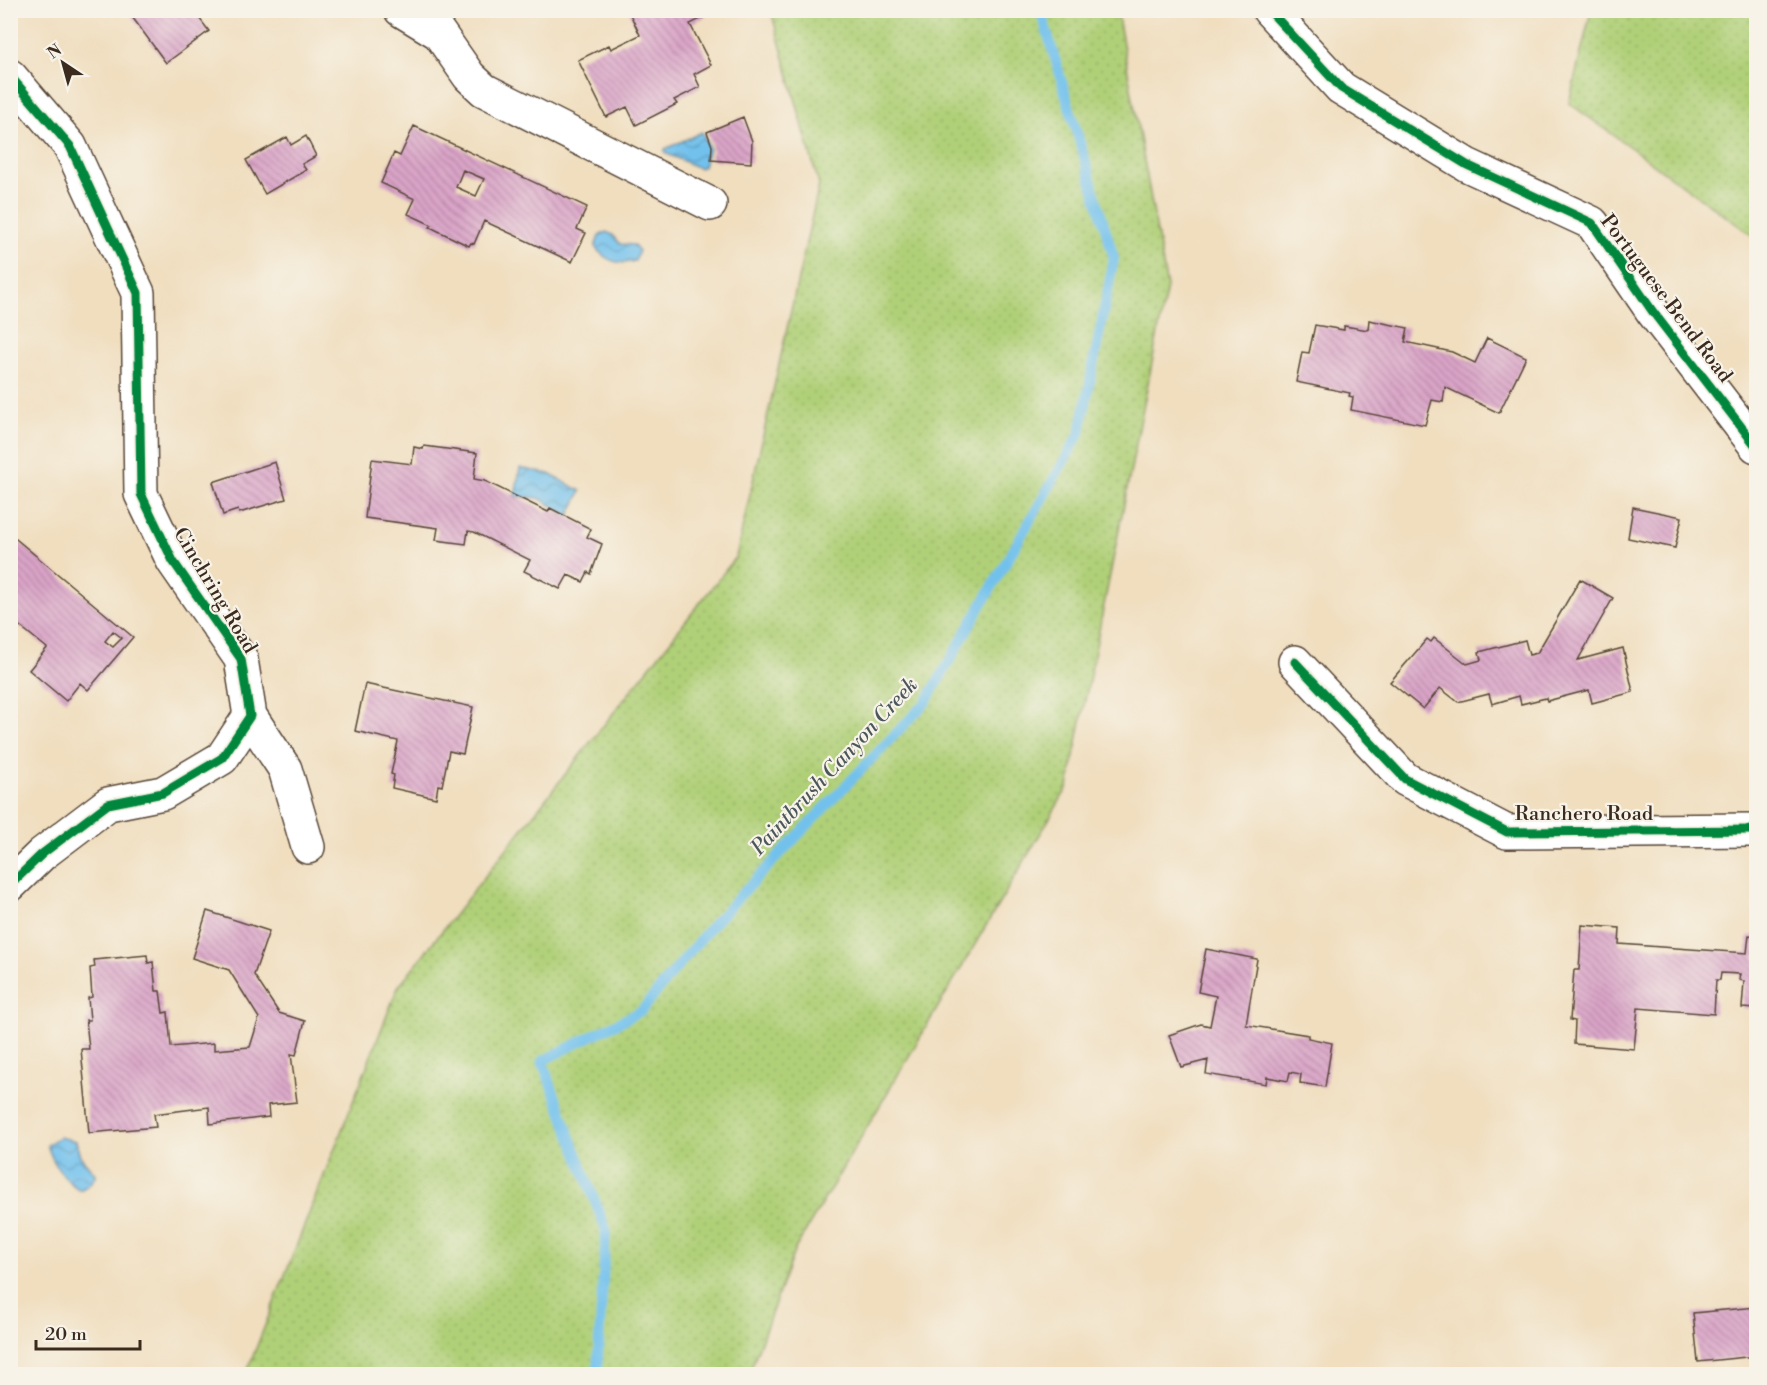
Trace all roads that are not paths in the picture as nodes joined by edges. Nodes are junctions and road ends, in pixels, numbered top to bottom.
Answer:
1 (401, 10) edge
2 (1269, 10) edge
3 (10, 76) edge
4 (710, 204) dead end
5 (1756, 446) edge
6 (1295, 662) dead end
7 (250, 716) junction
8 (1756, 830) edge
9 (309, 847) dead end
10 (10, 885) edge

1 - 4 street
2 - 5 street, Portuguese Bend Road
3 - 7 street, Cinchring Road
6 - 8 street, Ranchero Road
7 - 9 street
7 - 10 street

